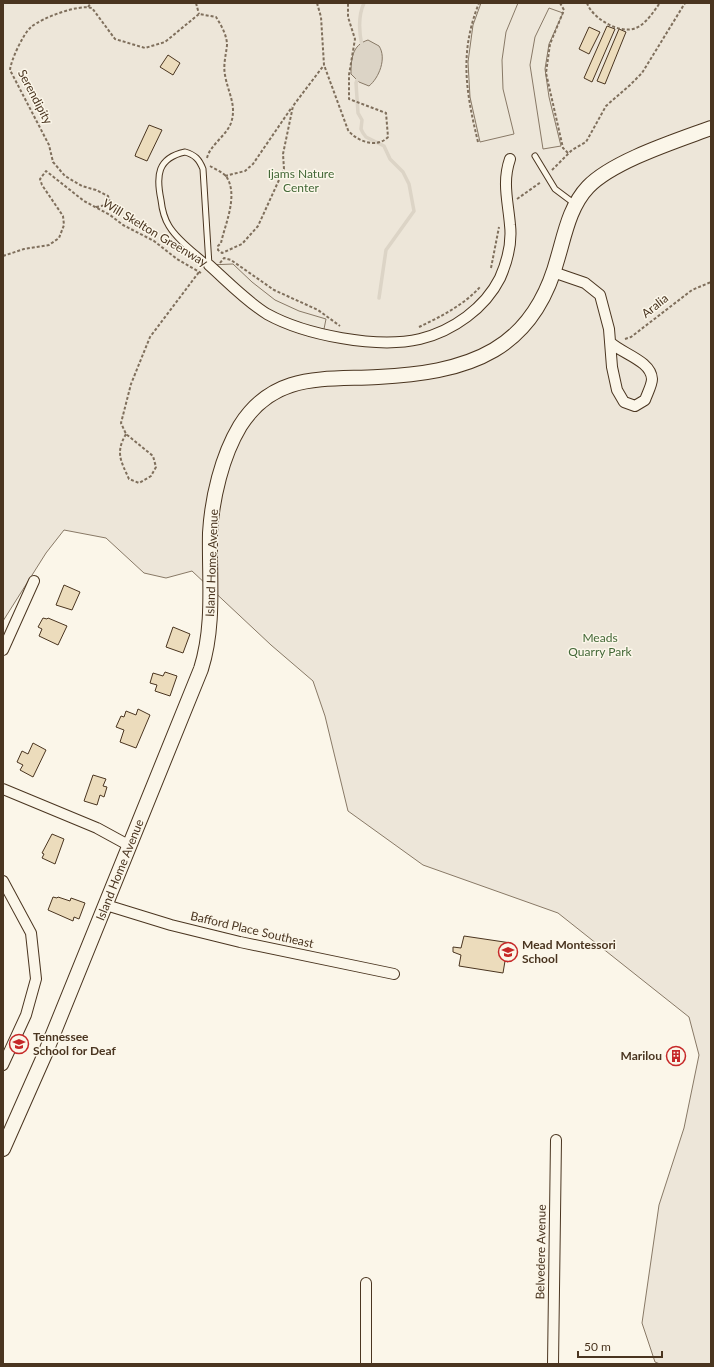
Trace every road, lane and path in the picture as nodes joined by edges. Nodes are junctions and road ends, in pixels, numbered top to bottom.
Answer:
1 (91, 3) edge
2 (196, 3) edge
3 (317, 3) edge
4 (348, 3) edge
5 (479, 3) edge
6 (560, 3) edge
7 (587, 3) edge
8 (660, 3) edge
9 (685, 3) edge
10 (88, 7) junction
11 (199, 14) junction
12 (324, 65) junction
13 (293, 106) junction
14 (711, 128) edge
15 (478, 142) dead end
16 (568, 153) junction
17 (535, 156) dead end
18 (510, 159) dead end
19 (225, 176) junction
20 (546, 176) junction
21 (576, 204) junction
22 (95, 207) junction
23 (508, 209) junction
24 (222, 253) junction
25 (3, 256) edge
26 (224, 258) junction
27 (212, 268) junction
28 (491, 270) dead end
29 (199, 272) junction
30 (553, 272) junction
31 (711, 282) edge
32 (484, 283) dead end
33 (341, 327) dead end
34 (417, 328) dead end
35 (611, 343) junction
36 (126, 434) junction
37 (34, 580) dead end
38 (3, 650) edge
39 (3, 789) edge
40 (130, 846) junction
41 (3, 881) edge
42 (106, 905) junction
43 (394, 974) dead end
44 (3, 1065) edge
45 (556, 1140) dead end
46 (3, 1150) edge
47 (366, 1283) dead end
48 (366, 1364) edge
49 (553, 1364) edge

1 - 10 path
2 - 11 path
3 - 12 path
4 - 12 path
5 - 15 path
6 - 16 path
7 - 8 path
9 - 16 path
10 - 11 path
10 - 22 path, Serendipity
11 - 19 path
12 - 13 path
13 - 19 path
13 - 24 path
14 - 21 street, Island Home Avenue
16 - 20 path
17 - 20 lane
18 - 23 street
19 - 24 path
20 - 21 lane
20 - 23 path
21 - 30 street, Island Home Avenue
22 - 25 path, Will Skelton Greenway
22 - 29 path, Will Skelton Greenway
23 - 27 street
23 - 28 path
24 - 26 path
26 - 27 path, Will Skelton Greenway
26 - 33 path, Will Skelton Greenway
27 - 27 lane
27 - 29 path, Will Skelton Greenway
29 - 36 path
30 - 35 street
30 - 40 street, Island Home Avenue
31 - 35 path, Aralia
32 - 34 path
35 - 35 street
36 - 36 path
37 - 38 street
39 - 40 street
40 - 42 street, Island Home Avenue
41 - 44 street
42 - 43 street, Bafford Place Southeast
42 - 46 street, Island Home Avenue
45 - 49 street, Belvedere Avenue
47 - 48 street

